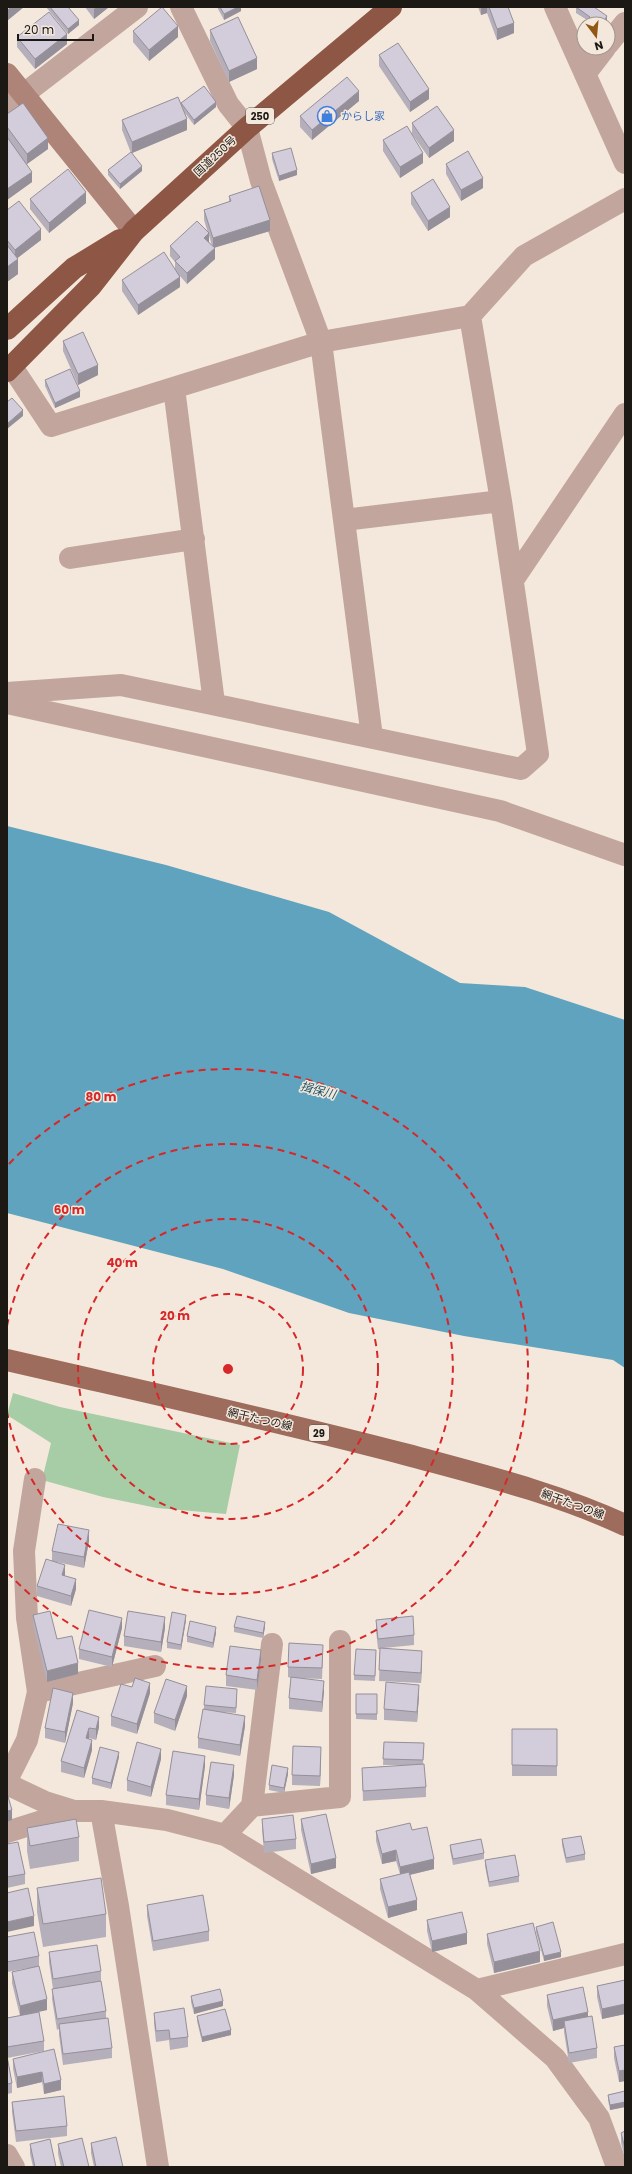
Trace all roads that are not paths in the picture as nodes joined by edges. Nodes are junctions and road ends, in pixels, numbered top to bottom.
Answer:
1 (137, 7) edge
2 (181, 7) edge
3 (391, 7) edge
4 (555, 7) edge
5 (625, 23) edge
6 (616, 34) edge
7 (599, 56) edge
8 (7, 74) edge
9 (585, 74) junction
10 (15, 101) edge
11 (247, 128) junction
12 (625, 163) edge
13 (625, 199) edge
14 (134, 231) junction
15 (470, 316) junction
16 (7, 329) edge
17 (321, 342) junction
18 (9, 369) edge
19 (174, 388) junction
20 (625, 414) edge
21 (501, 501) junction
22 (344, 520) junction
23 (194, 539) junction
24 (70, 558) dead end
25 (512, 580) junction
26 (7, 693) edge
27 (7, 703) edge
28 (214, 704) junction
29 (372, 737) junction
30 (625, 855) edge
31 (7, 1360) edge
32 (35, 1479) dead end
33 (625, 1525) edge
34 (340, 1641) dead end
35 (272, 1644) dead end
36 (155, 1666) dead end
37 (38, 1692) junction
38 (7, 1780) edge
39 (7, 1784) edge
40 (252, 1806) junction
41 (74, 1811) junction
42 (101, 1811) junction
43 (7, 1832) edge
44 (225, 1835) junction
45 (625, 1954) edge
46 (477, 1990) junction
47 (7, 2155) edge
48 (14, 2167) edge
49 (158, 2167) edge
50 (617, 2167) edge

1 - 10 street
2 - 11 street
3 - 11 highway, 国道250号 / 250
4 - 9 street
5 - 6 street
7 - 9 street
8 - 10 street
9 - 12 street
10 - 14 street
11 - 14 highway, 国道250号 / 250
11 - 17 street
13 - 15 street
14 - 16 highway, 国道250号 / 250
14 - 18 highway, 国道250号 / 250
15 - 17 street
15 - 21 street
17 - 19 street
17 - 22 street
18 - 19 street
19 - 23 street
20 - 25 street
21 - 22 street
21 - 25 street
22 - 29 street
23 - 24 street
23 - 28 street
25 - 29 street
26 - 28 street
27 - 30 street
28 - 29 street
31 - 33 main road, 網干たつの線 / 29
32 - 37 street
34 - 40 street
35 - 40 street
36 - 37 street
37 - 38 street
39 - 41 street
40 - 44 street
41 - 42 street
41 - 43 street
42 - 44 street
42 - 49 street
44 - 46 street
45 - 46 street
46 - 50 street
47 - 48 street

